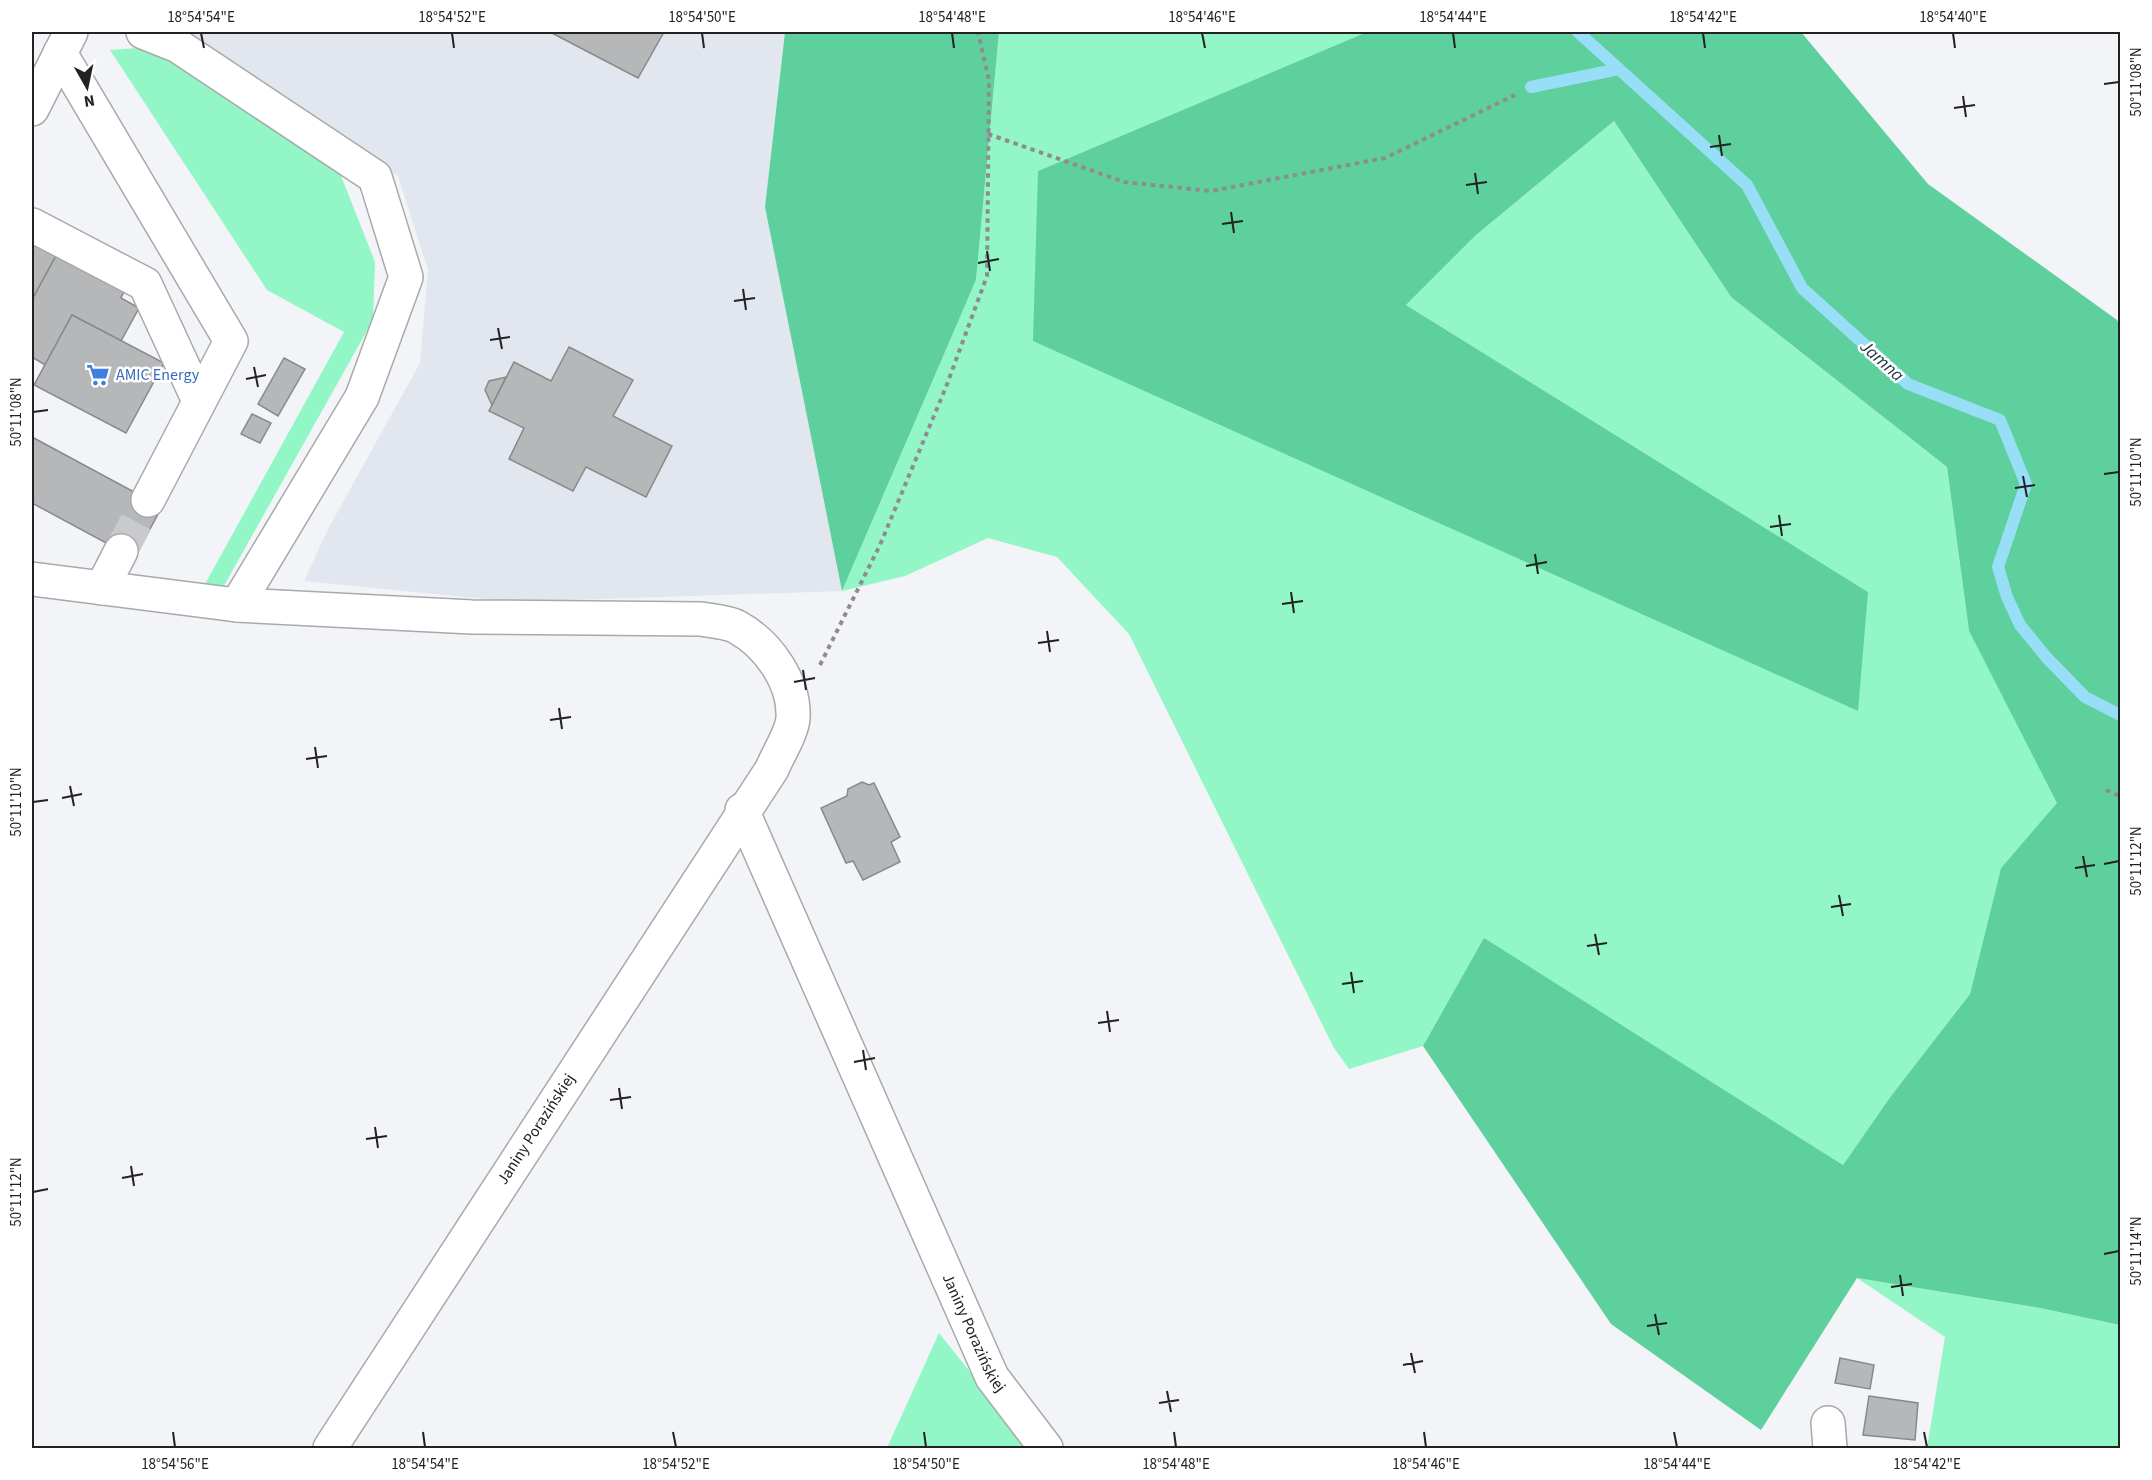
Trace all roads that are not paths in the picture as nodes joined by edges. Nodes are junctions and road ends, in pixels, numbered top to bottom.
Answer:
1 (143, 32) edge
2 (65, 42) edge
3 (32, 109) edge
4 (32, 225) edge
5 (200, 401) junction
6 (148, 500) tunnel mouth
7 (121, 551) tunnel mouth
8 (32, 579) edge
9 (102, 588) junction
10 (237, 605) junction
11 (742, 810) junction
12 (330, 1449) edge
13 (1046, 1449) edge

1 - 10 street
2 - 3 street
2 - 5 street
4 - 5 street
5 - 6 street
7 - 9 street
8 - 9 street
9 - 10 street
10 - 11 street, Janiny Porazińskiej
11 - 12 street, Janiny Porazińskiej
11 - 13 street, Janiny Porazińskiej

